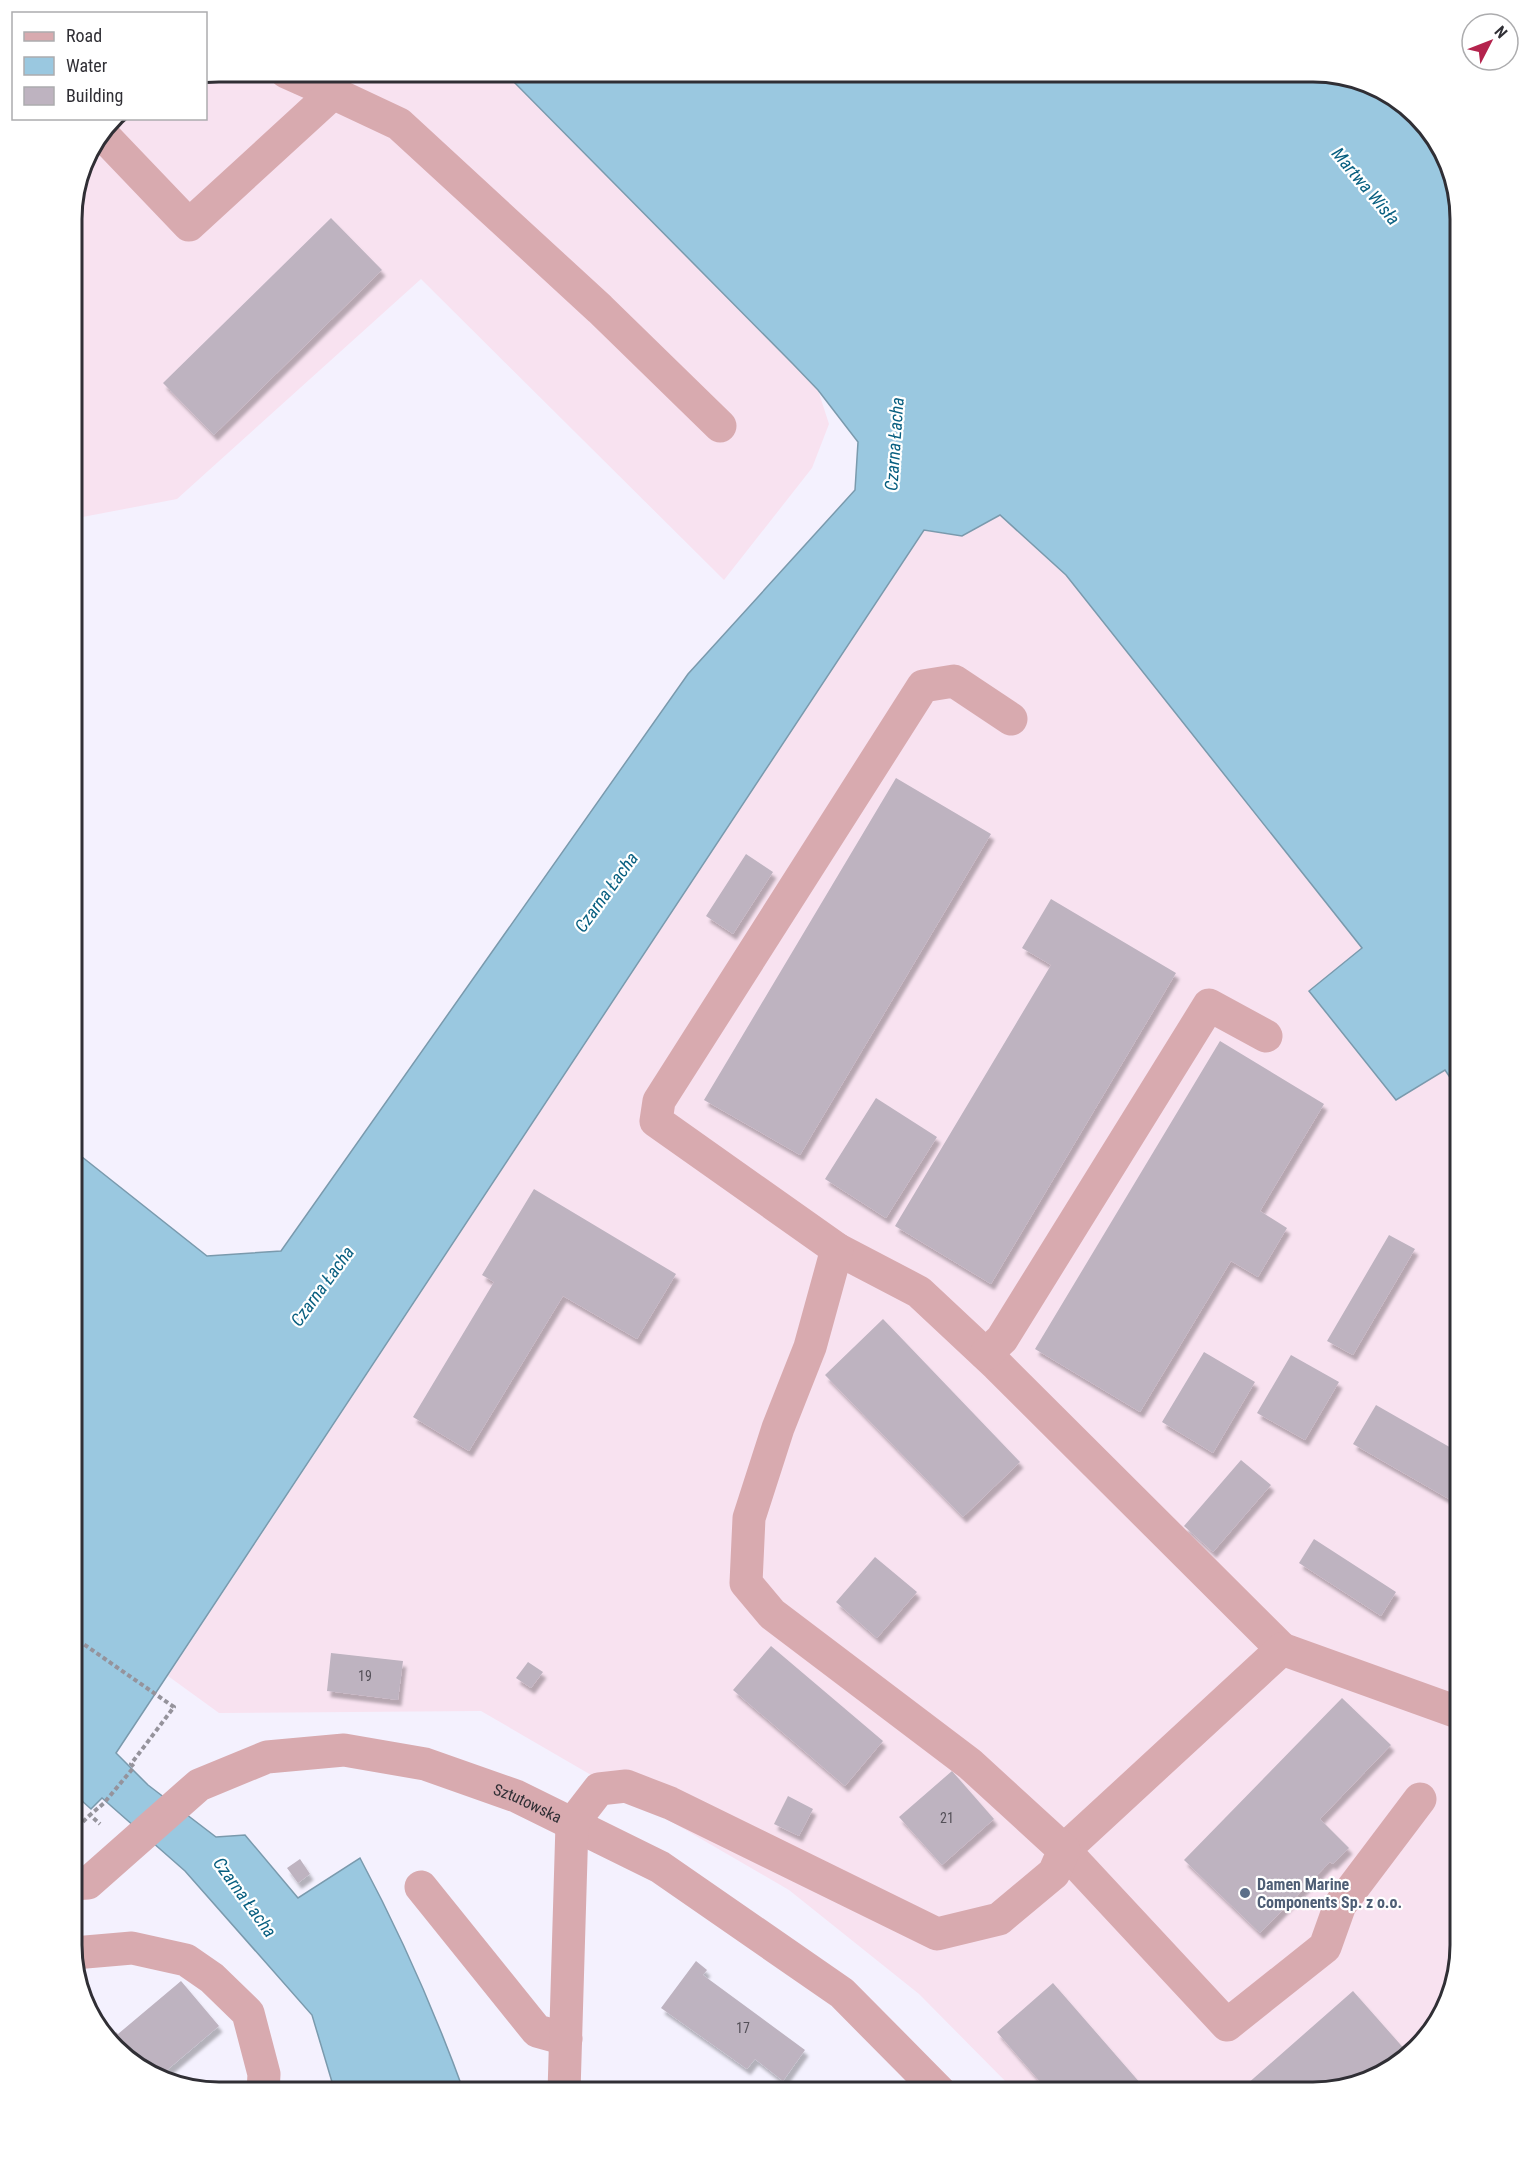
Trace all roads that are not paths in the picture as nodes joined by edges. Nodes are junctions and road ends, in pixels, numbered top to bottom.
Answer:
1 (311, 83) edge
2 (333, 93) junction
3 (108, 140) edge
4 (720, 426) dead end
5 (1011, 719) dead end
6 (1266, 1035) dead end
7 (837, 1249) junction
8 (986, 1354) junction
9 (1282, 1649) junction
10 (1450, 1709) edge
11 (1420, 1799) dead end
12 (572, 1824) junction
13 (1064, 1850) junction
14 (82, 1883) edge
15 (421, 1887) dead end
16 (83, 1952) edge
17 (566, 2039) junction
18 (263, 2081) edge
19 (564, 2081) edge
20 (930, 2082) edge

1 - 2 street
2 - 3 street
2 - 4 street
5 - 7 street
6 - 8 street
7 - 8 street
7 - 13 street
8 - 9 street
9 - 10 street
9 - 13 street
11 - 13 street
12 - 13 street
12 - 14 street, Sztutowska
12 - 17 street
12 - 20 street, Sztutowska
15 - 17 street
16 - 18 street
17 - 19 street

